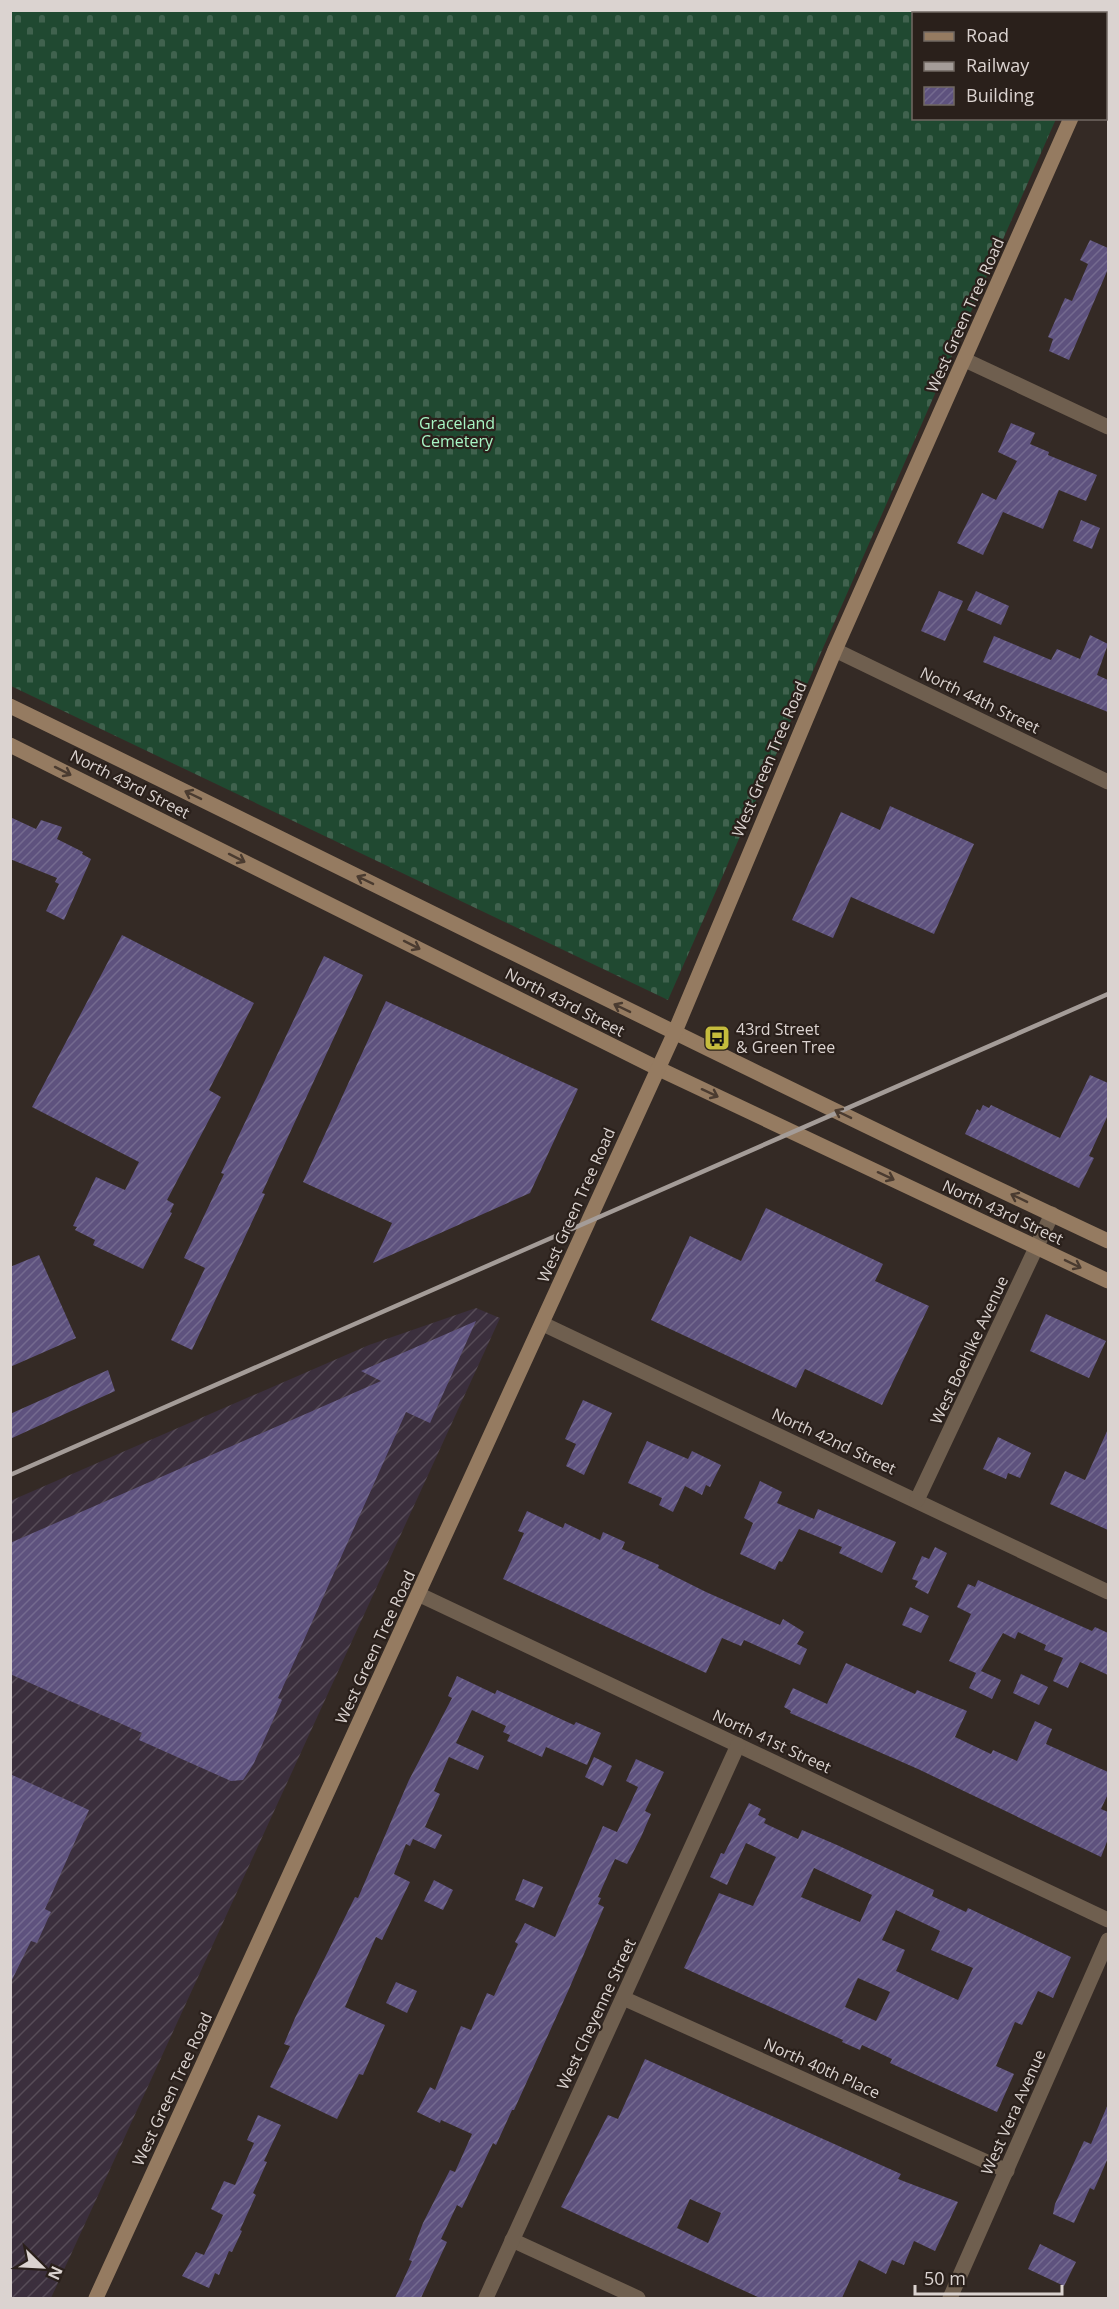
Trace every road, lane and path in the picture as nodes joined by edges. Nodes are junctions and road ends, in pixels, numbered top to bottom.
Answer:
1 (1070, 120) edge
2 (965, 360) junction
3 (1108, 427) edge
4 (835, 650) junction
5 (10, 706) edge
6 (10, 745) edge
7 (1108, 782) edge
8 (674, 1034) junction
9 (657, 1068) junction
10 (1052, 1214) junction
11 (1108, 1241) edge
12 (1037, 1247) junction
13 (1108, 1281) edge
14 (543, 1324) junction
15 (917, 1500) junction
16 (1108, 1592) edge
17 (420, 1595) junction
18 (738, 1745) junction
19 (1108, 1920) edge
20 (1108, 1940) edge
21 (623, 1998) junction
22 (1007, 2171) junction
23 (512, 2241) junction
24 (96, 2298) edge
25 (486, 2298) edge
26 (638, 2298) edge
27 (950, 2298) edge

1 - 2 main road, West Green Tree Road
2 - 3 street
2 - 4 main road, West Green Tree Road
4 - 7 street, North 44th Street
4 - 8 main road, West Green Tree Road
8 -> 5 main road, North 43rd Street
6 -> 9 main road, North 43rd Street
8 - 9 main road, West Green Tree Road
10 -> 8 main road, North 43rd Street
9 -> 12 main road, North 43rd Street
9 - 14 main road, West Green Tree Road
10 - 11 main road, North 43rd Street
10 - 12 street, West Boehlke Avenue
12 -> 13 main road, North 43rd Street
12 - 15 street, West Boehlke Avenue
14 - 15 street, North 42nd Street
14 - 17 main road, West Green Tree Road
15 - 16 street, North 42nd Street
17 - 18 street, North 41st Street
17 - 24 main road, West Green Tree Road
18 - 19 street, North 41st Street
18 - 21 street, West Cheyenne Street
20 - 22 street, West Vera Avenue
21 - 22 street, North 40th Place
21 - 23 street, West Cheyenne Street
22 - 27 street, West Vera Avenue
23 - 25 street, West Cheyenne Street
23 - 26 street

